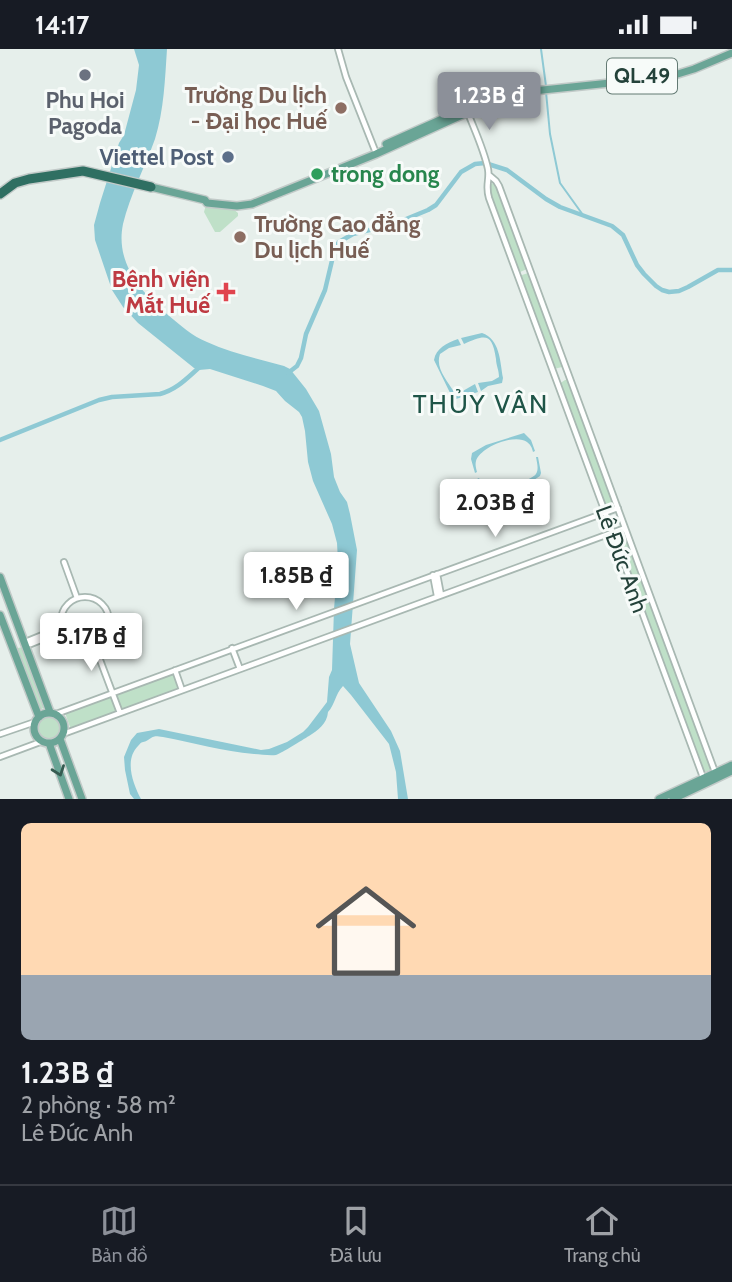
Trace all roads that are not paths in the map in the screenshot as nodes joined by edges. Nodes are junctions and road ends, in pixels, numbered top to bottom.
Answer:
1 (338, 49) edge
2 (732, 51) edge
3 (546, 87) junction
4 (468, 113) junction
5 (375, 152) junction
6 (489, 173) junction
7 (151, 187) joint
8 (0, 193) edge
9 (618, 507) junction
10 (605, 512) junction
11 (625, 528) junction
12 (613, 532) junction
13 (64, 562) dead end
14 (435, 575) junction
15 (0, 577) edge
16 (439, 596) junction
17 (77, 598) junction
18 (4, 600) edge
19 (0, 615) edge
20 (62, 629) junction
21 (24, 643) junction
22 (94, 644) junction
23 (12, 647) junction
24 (232, 648) junction
25 (240, 669) junction
26 (175, 670) junction
27 (182, 690) junction
28 (112, 692) junction
29 (53, 713) junction
30 (120, 713) junction
31 (37, 719) junction
32 (0, 734) edge
33 (62, 736) junction
34 (46, 742) junction
35 (0, 757) edge
36 (732, 765) edge
37 (732, 771) edge
38 (716, 776) junction
39 (704, 781) junction
40 (78, 787) junction
41 (68, 795) edge
42 (82, 799) edge
43 (659, 799) edge
44 (673, 799) edge

1 - 5 street
2 - 3 main road, QL.49
3 - 4 main road, QL.49
3 - 5 main road, QL.49
4 - 5 main road, QL.49
4 - 6 street, Lê Đức Anh
5 - 7 main road, QL.49
6 - 9 street, Lê Đức Anh
6 - 10 street, Lê Đức Anh
7 - 8 highway, QL.49
9 - 10 street
9 - 11 street, Lê Đức Anh
10 - 12 street, Lê Đức Anh
10 - 14 street
11 - 12 street
11 - 38 street, Lê Đức Anh
12 - 16 street
12 - 39 street, Lê Đức Anh
13 - 17 street
14 - 16 street
14 - 24 street
15 - 18 main road
16 - 25 street
17 - 20 street
17 - 22 street
18 - 21 main road
19 - 23 main road
20 - 21 street
20 - 22 street
21 - 23 main road
21 - 29 main road
22 - 28 street
23 - 31 main road
24 - 25 street
24 - 26 street
25 - 27 street
26 - 27 street
26 - 28 street
27 - 30 street
28 - 29 street
28 - 30 street
29 - 31 main road
29 - 33 main road
30 - 33 street
31 - 32 street
31 - 34 main road
33 - 34 main road
33 - 40 main road
34 - 35 street
34 -> 41 main road
36 - 38 main road
37 - 38 main road
38 - 39 main road
39 - 43 main road
39 - 44 main road
40 - 41 main road
40 - 42 main road

